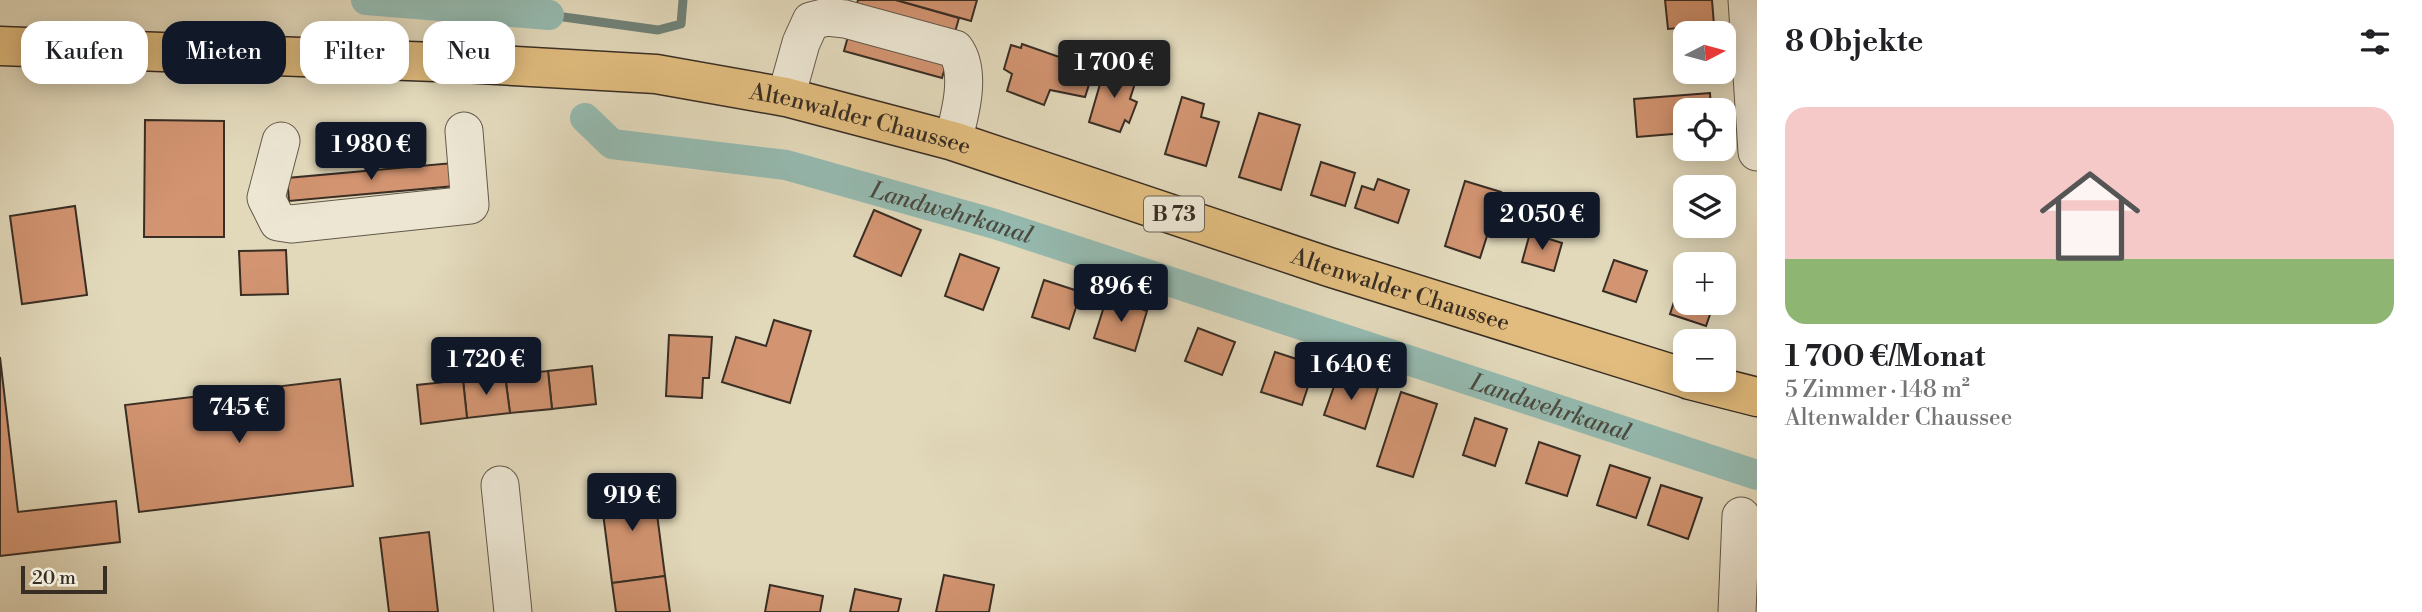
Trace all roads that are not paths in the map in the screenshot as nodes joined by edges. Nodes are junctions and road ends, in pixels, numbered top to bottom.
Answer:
1 (1747, 0) edge
2 (0, 46) edge
3 (786, 97) junction
4 (464, 131) dead end
5 (281, 141) dead end
6 (953, 141) junction
7 (1757, 152) edge
8 (1673, 374) edge
9 (1736, 392) edge
10 (1757, 397) edge
11 (500, 485) dead end
12 (1741, 516) dead end
13 (513, 612) edge
14 (1737, 612) edge

1 - 7 street
2 - 3 main road, Altenwalder Chaussee / B 73
3 - 6 main road, Altenwalder Chaussee / B 73
3 - 6 street
4 - 5 street
6 - 8 main road, Altenwalder Chaussee / B 73
9 - 10 main road, Altenwalder Chaussee / B 73
11 - 13 street
12 - 14 street

